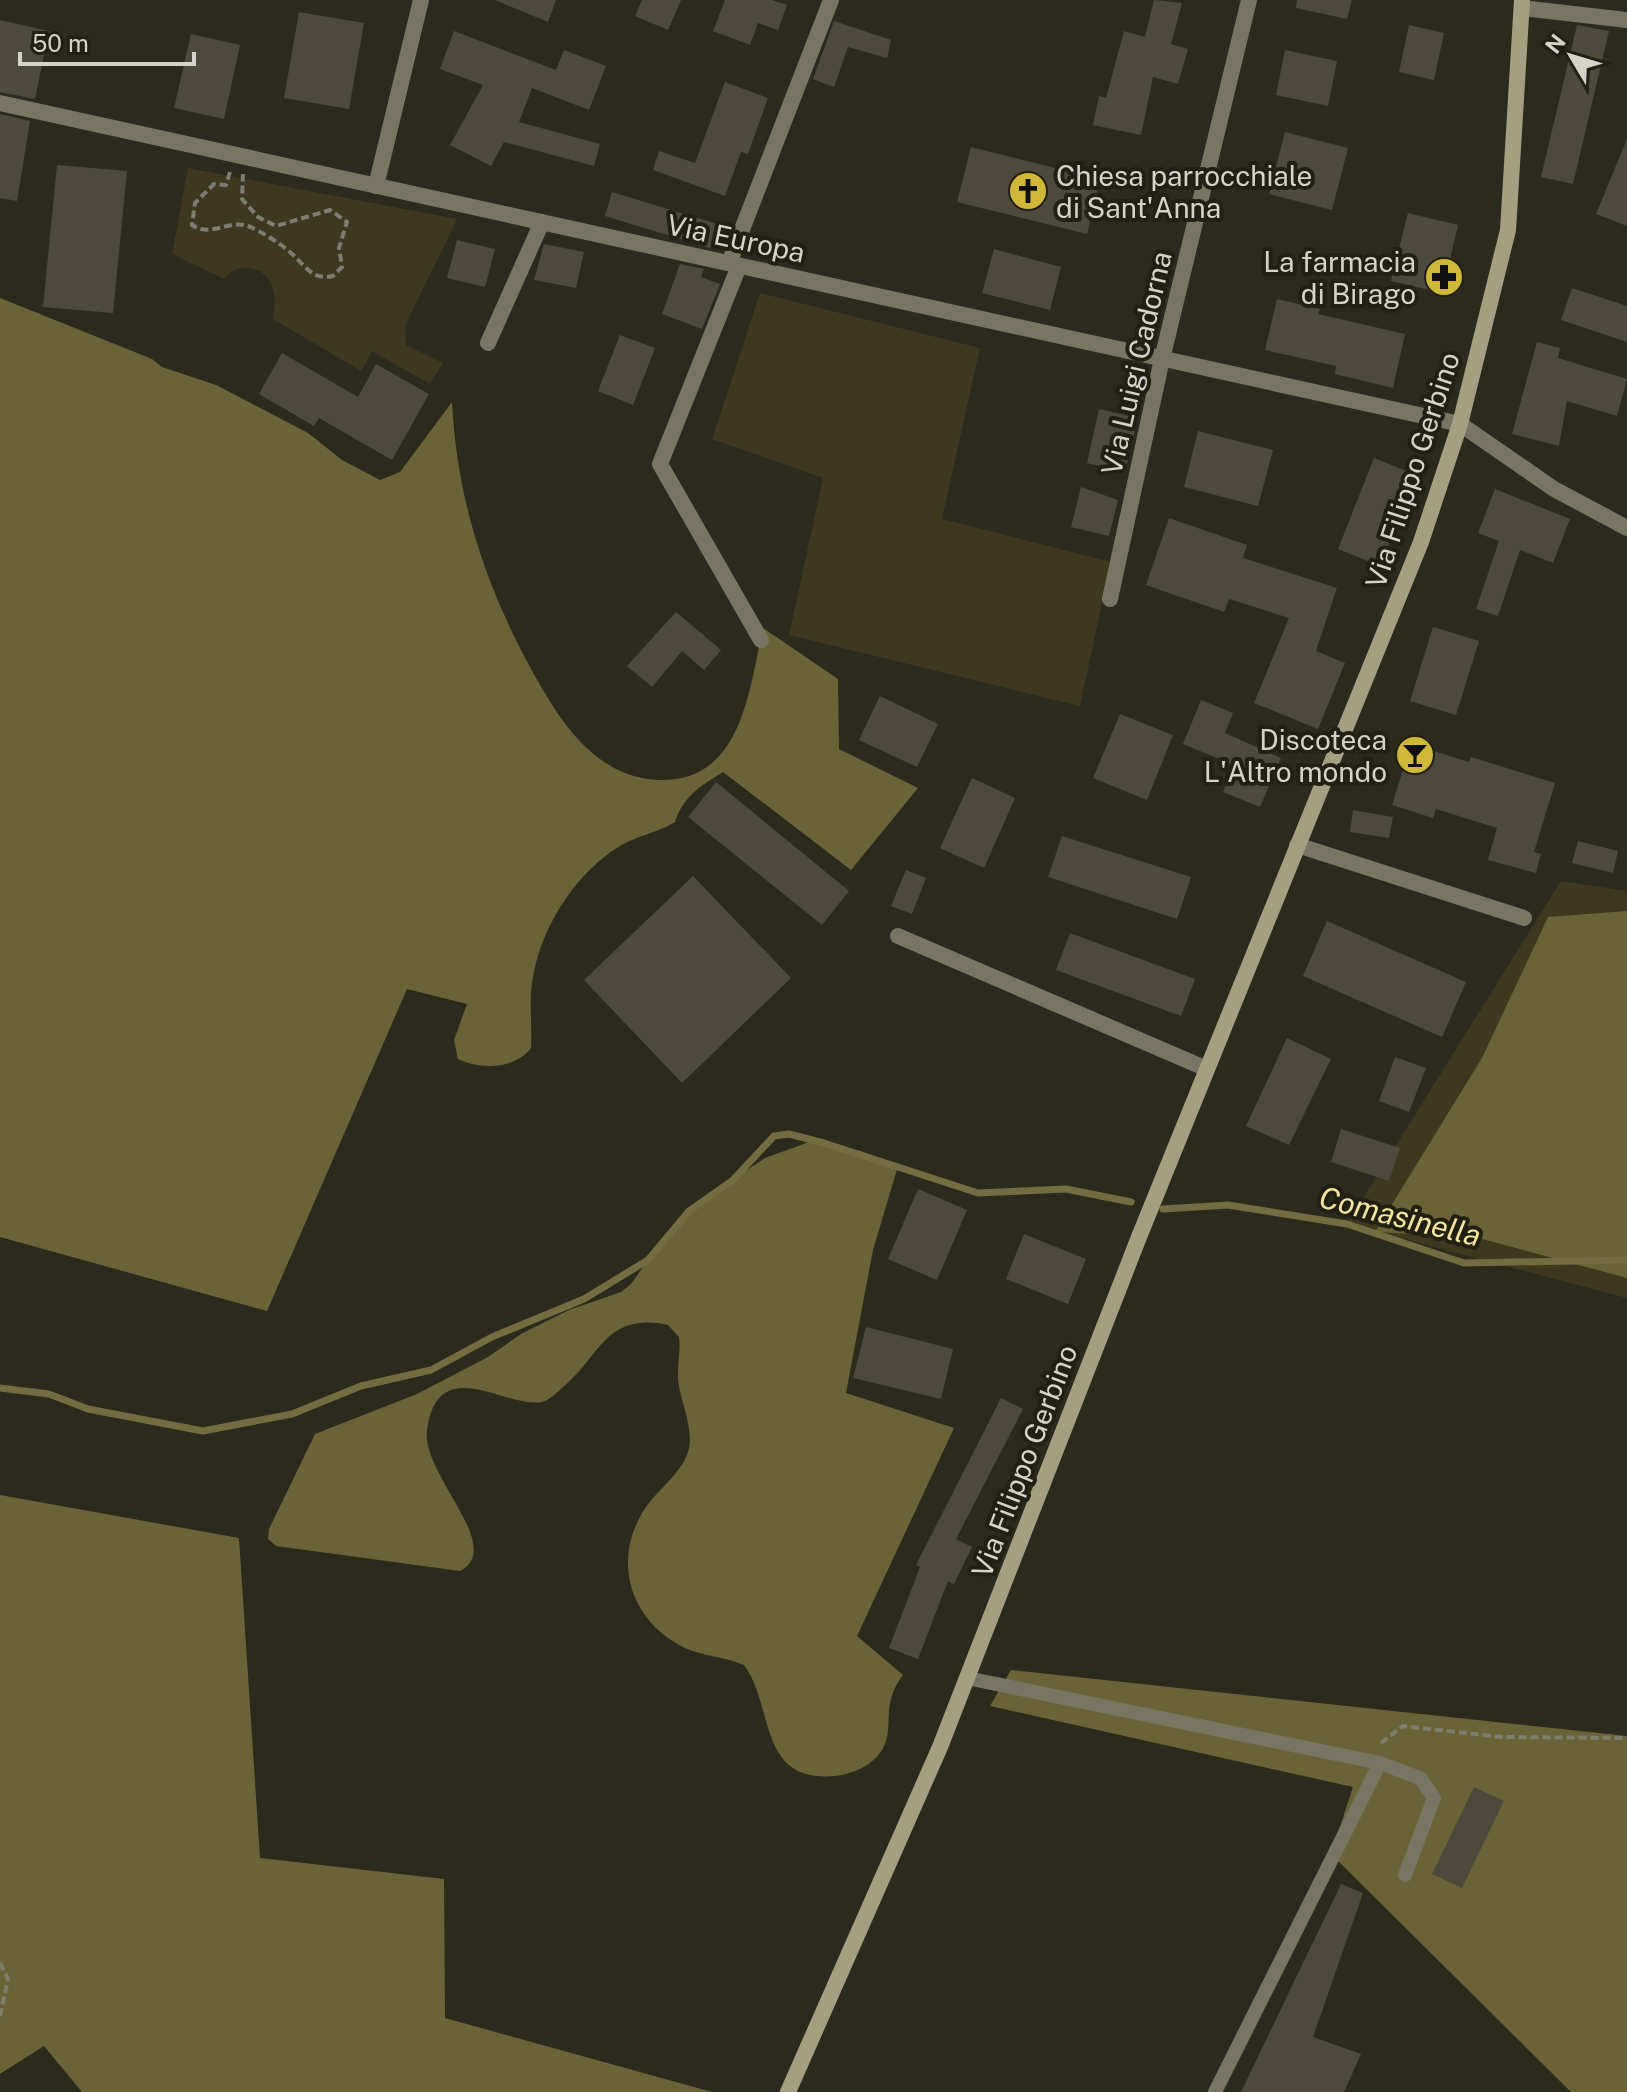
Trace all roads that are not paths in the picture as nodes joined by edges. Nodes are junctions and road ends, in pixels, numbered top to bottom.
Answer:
1 (421, 0) edge
2 (831, 0) edge
3 (1249, 0) edge
4 (1522, 4) edge
5 (1627, 20) edge
6 (0, 103) edge
7 (376, 186) junction
8 (542, 222) junction
9 (734, 265) junction
10 (488, 343) dead end
11 (1162, 359) junction
12 (1460, 424) junction
13 (1627, 528) edge
14 (1110, 599) dead end
15 (761, 640) dead end
16 (1297, 845) junction
17 (1524, 918) dead end
18 (898, 936) dead end
19 (1207, 1069) junction
20 (967, 1678) junction
21 (1380, 1763) junction
22 (1405, 1875) dead end
23 (788, 2092) edge
24 (1215, 2092) edge

1 - 7 street
2 - 9 street
3 - 11 street, Via Luigi Cadorna
4 - 5 street
4 - 12 street, Via Filippo Gerbino
6 - 7 street, Via Europa
7 - 8 street, Via Europa
8 - 9 street, Via Europa
8 - 10 street
9 - 11 street, Via Europa
9 - 15 street
11 - 12 street, Via Europa
11 - 14 street, Via Luigi Cadorna
12 - 13 street
12 - 16 street, Via Filippo Gerbino
16 - 17 street
16 - 19 street, Via Filippo Gerbino
18 - 19 street
19 - 20 street, Via Filippo Gerbino
20 - 21 lane
20 - 23 street, Via Filippo Gerbino
21 - 22 lane
21 - 24 lane

